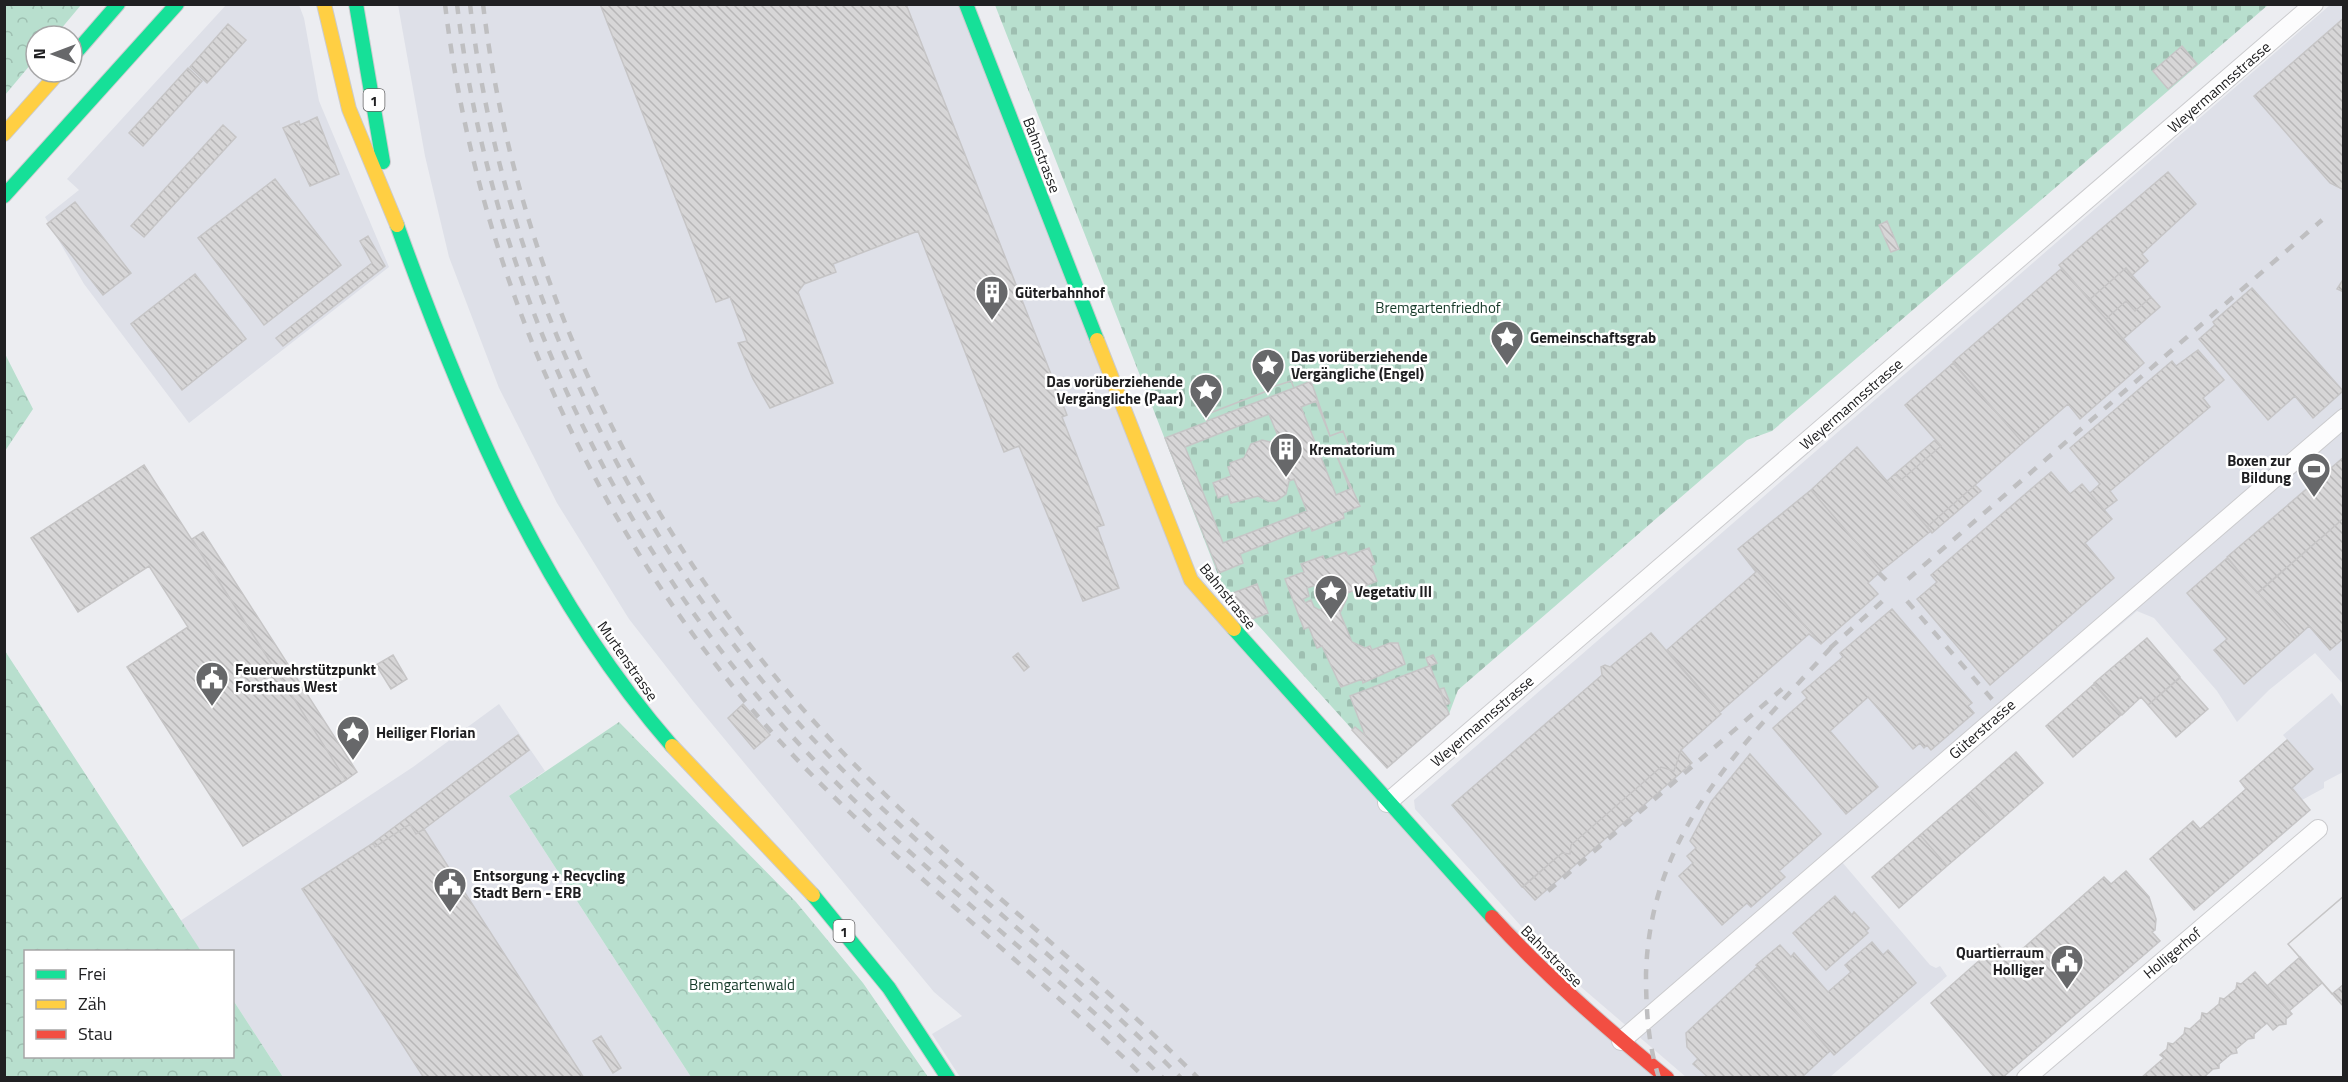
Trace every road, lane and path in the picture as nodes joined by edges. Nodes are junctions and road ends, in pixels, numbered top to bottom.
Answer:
1 (118, 4) edge
2 (177, 4) edge
3 (324, 4) edge
4 (356, 4) edge
5 (966, 4) edge
6 (2314, 4) edge
7 (84, 43) edge
8 (48, 84) edge
9 (4, 134) edge
10 (4, 196) edge
11 (388, 197) junction
12 (2343, 418) edge
13 (1387, 803) junction
14 (2318, 829) dead end
15 (1621, 1041) junction
16 (948, 1077) edge
17 (1666, 1077) edge
18 (2026, 1077) edge

1 - 7 main road
2 - 10 main road
3 - 11 main road, Murtenstrasse / 1
4 - 11 main road, Murtenstrasse / 1
5 - 13 main road, Bahnstrasse
6 - 13 street, Weyermannsstrasse
8 - 9 main road
11 - 16 main road, Murtenstrasse / 1
12 - 15 street, Güterstrasse
13 - 15 main road, Bahnstrasse
14 - 18 street, Holligerhof
15 - 17 main road, Bahnstrasse

